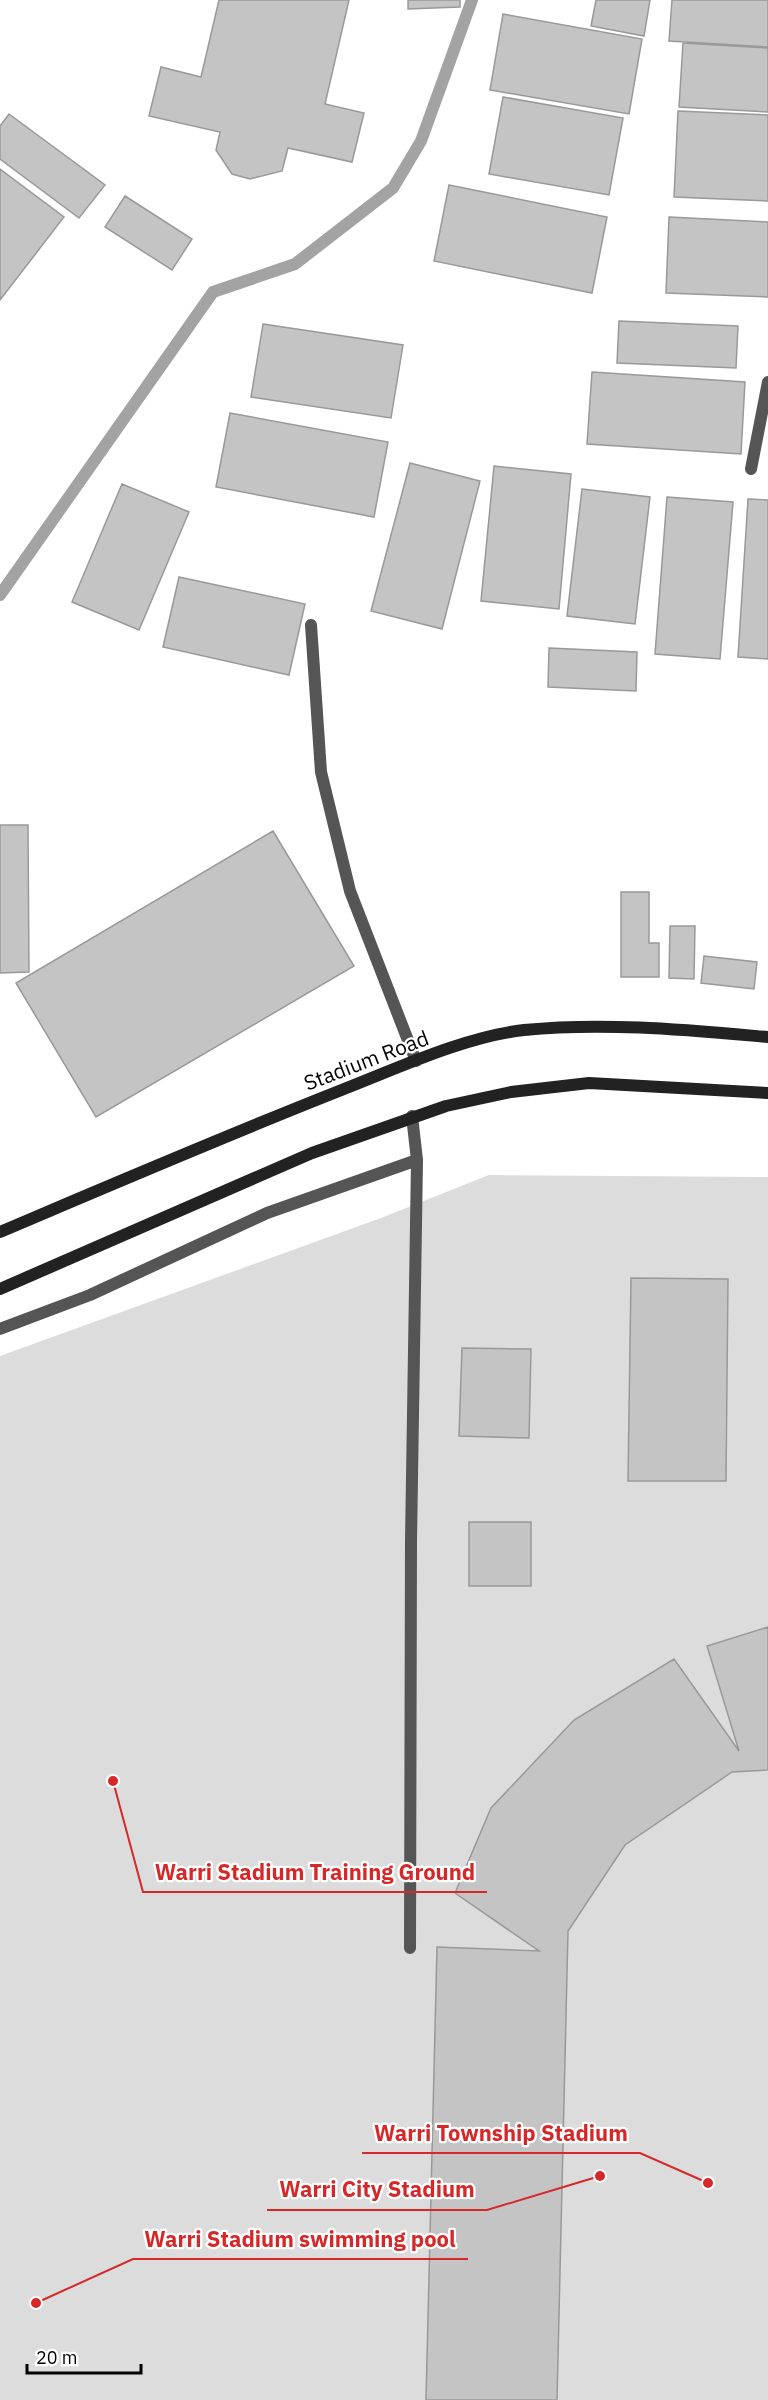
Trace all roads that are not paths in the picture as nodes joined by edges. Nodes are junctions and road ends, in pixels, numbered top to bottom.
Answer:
1 (768, 382) edge
2 (752, 469) dead end
3 (311, 625) dead end
4 (768, 1037) edge
5 (416, 1061) junction
6 (768, 1093) edge
7 (412, 1116) junction
8 (417, 1160) junction
9 (0, 1232) edge
10 (0, 1289) edge
11 (0, 1329) edge
12 (410, 1948) dead end

1 - 2 street
3 - 5 street
4 - 5 main road, Stadium Road
5 - 9 main road, Stadium Road
6 - 7 main road
7 - 8 street
7 - 10 main road
8 - 11 street
8 - 12 street

